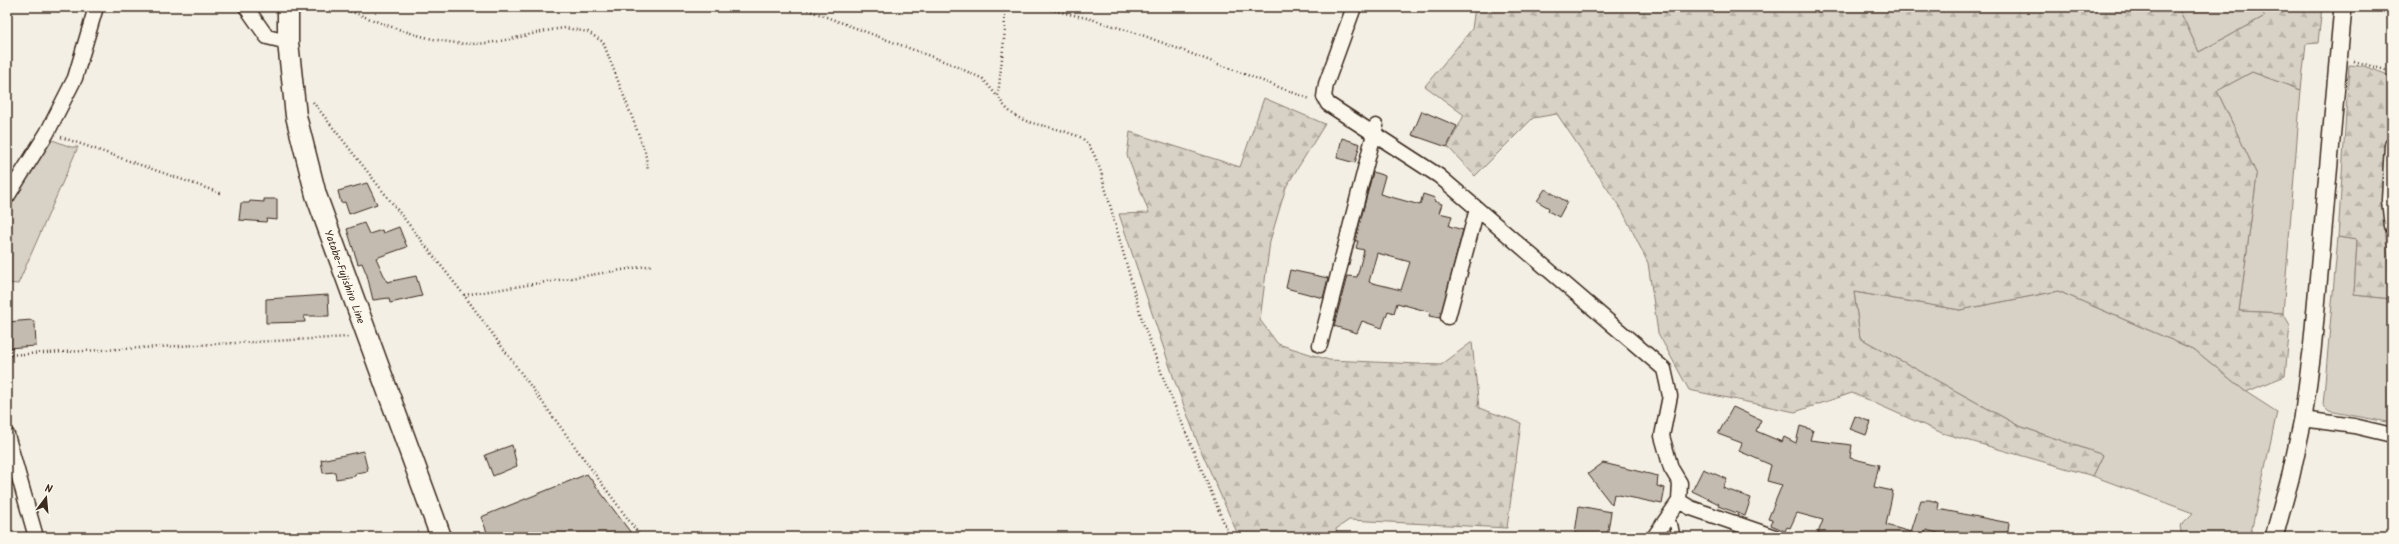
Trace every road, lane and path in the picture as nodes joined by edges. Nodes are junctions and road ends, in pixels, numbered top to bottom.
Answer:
1 (96, 7) edge
2 (246, 7) edge
3 (288, 7) edge
4 (339, 7) edge
5 (800, 7) edge
6 (1004, 7) edge
7 (1039, 7) edge
8 (1354, 7) edge
9 (2343, 7) edge
10 (288, 42) junction
11 (2339, 60) junction
12 (2392, 72) edge
13 (998, 96) junction
14 (294, 98) junction
15 (1328, 104) junction
16 (1375, 130) junction
17 (47, 132) junction
18 (2392, 144) edge
19 (648, 171) dead end
20 (223, 194) dead end
21 (7, 197) edge
22 (1477, 209) junction
23 (2392, 227) edge
24 (653, 265) dead end
25 (464, 295) junction
26 (1448, 317) dead end
27 (366, 335) junction
28 (1320, 345) dead end
29 (7, 356) edge
30 (2303, 420) junction
31 (7, 435) edge
32 (2392, 435) edge
33 (1679, 501) junction
34 (1667, 518) junction
35 (36, 537) edge
36 (441, 537) edge
37 (641, 537) edge
38 (1230, 537) edge
39 (1654, 537) edge
40 (1676, 537) edge
41 (1776, 537) edge
42 (2274, 537) edge

1 - 17 street
2 - 10 street
3 - 10 main road, Yatabe-Fujishiro Line
4 - 19 path
5 - 13 path
6 - 13 path
7 - 15 path
8 - 15 street
9 - 11 street
10 - 14 main road, Yatabe-Fujishiro Line
11 - 12 path
11 - 30 street
13 - 38 path
14 - 25 path
14 - 27 main road, Yatabe-Fujishiro Line
15 - 16 street
16 - 22 street
16 - 28 street
17 - 20 path
17 - 21 street
18 - 23 street
22 - 26 street
22 - 33 street
24 - 25 path
25 - 37 path
27 - 29 path
27 - 36 main road, Yatabe-Fujishiro Line
30 - 32 street
30 - 42 street
31 - 35 street
33 - 34 street
33 - 41 street
34 - 39 street
34 - 40 lane

